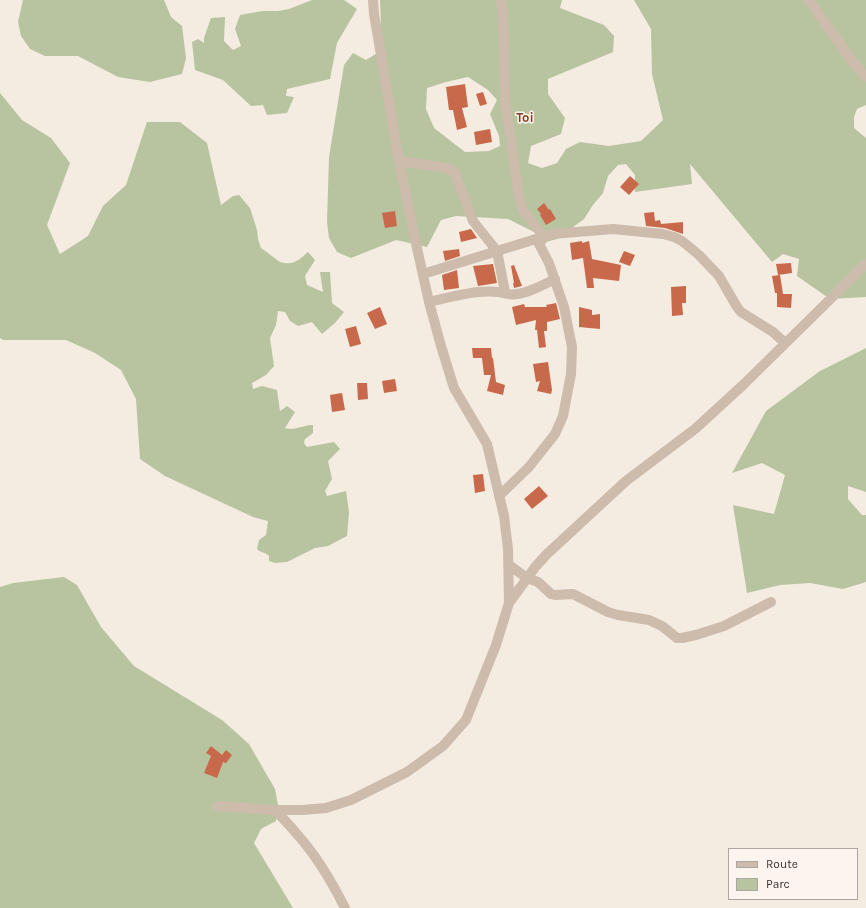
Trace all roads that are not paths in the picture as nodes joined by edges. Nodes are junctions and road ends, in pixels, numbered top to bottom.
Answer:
1 (373, 0) edge
2 (501, 0) edge
3 (809, 0) edge
4 (866, 78) edge
5 (399, 161) junction
6 (544, 237) junction
7 (497, 251) junction
8 (866, 264) edge
9 (423, 274) junction
10 (555, 279) junction
11 (505, 292) junction
12 (429, 302) junction
13 (785, 343) junction
14 (499, 496) junction
15 (509, 565) junction
16 (527, 578) junction
17 (510, 602) junction
18 (771, 602) dead end
19 (217, 806) dead end
20 (275, 810) junction
21 (345, 908) edge

1 - 5 street
2 - 6 street
3 - 4 street
5 - 7 street
5 - 9 street
6 - 7 street
6 - 10 street
6 - 13 street
7 - 9 street
7 - 11 street
8 - 13 street
9 - 12 street
10 - 11 street
10 - 14 street
11 - 12 street
12 - 14 street
13 - 16 street
14 - 15 street
15 - 16 street
15 - 17 street
16 - 17 street
16 - 18 street
17 - 20 street
19 - 20 street
20 - 21 street

